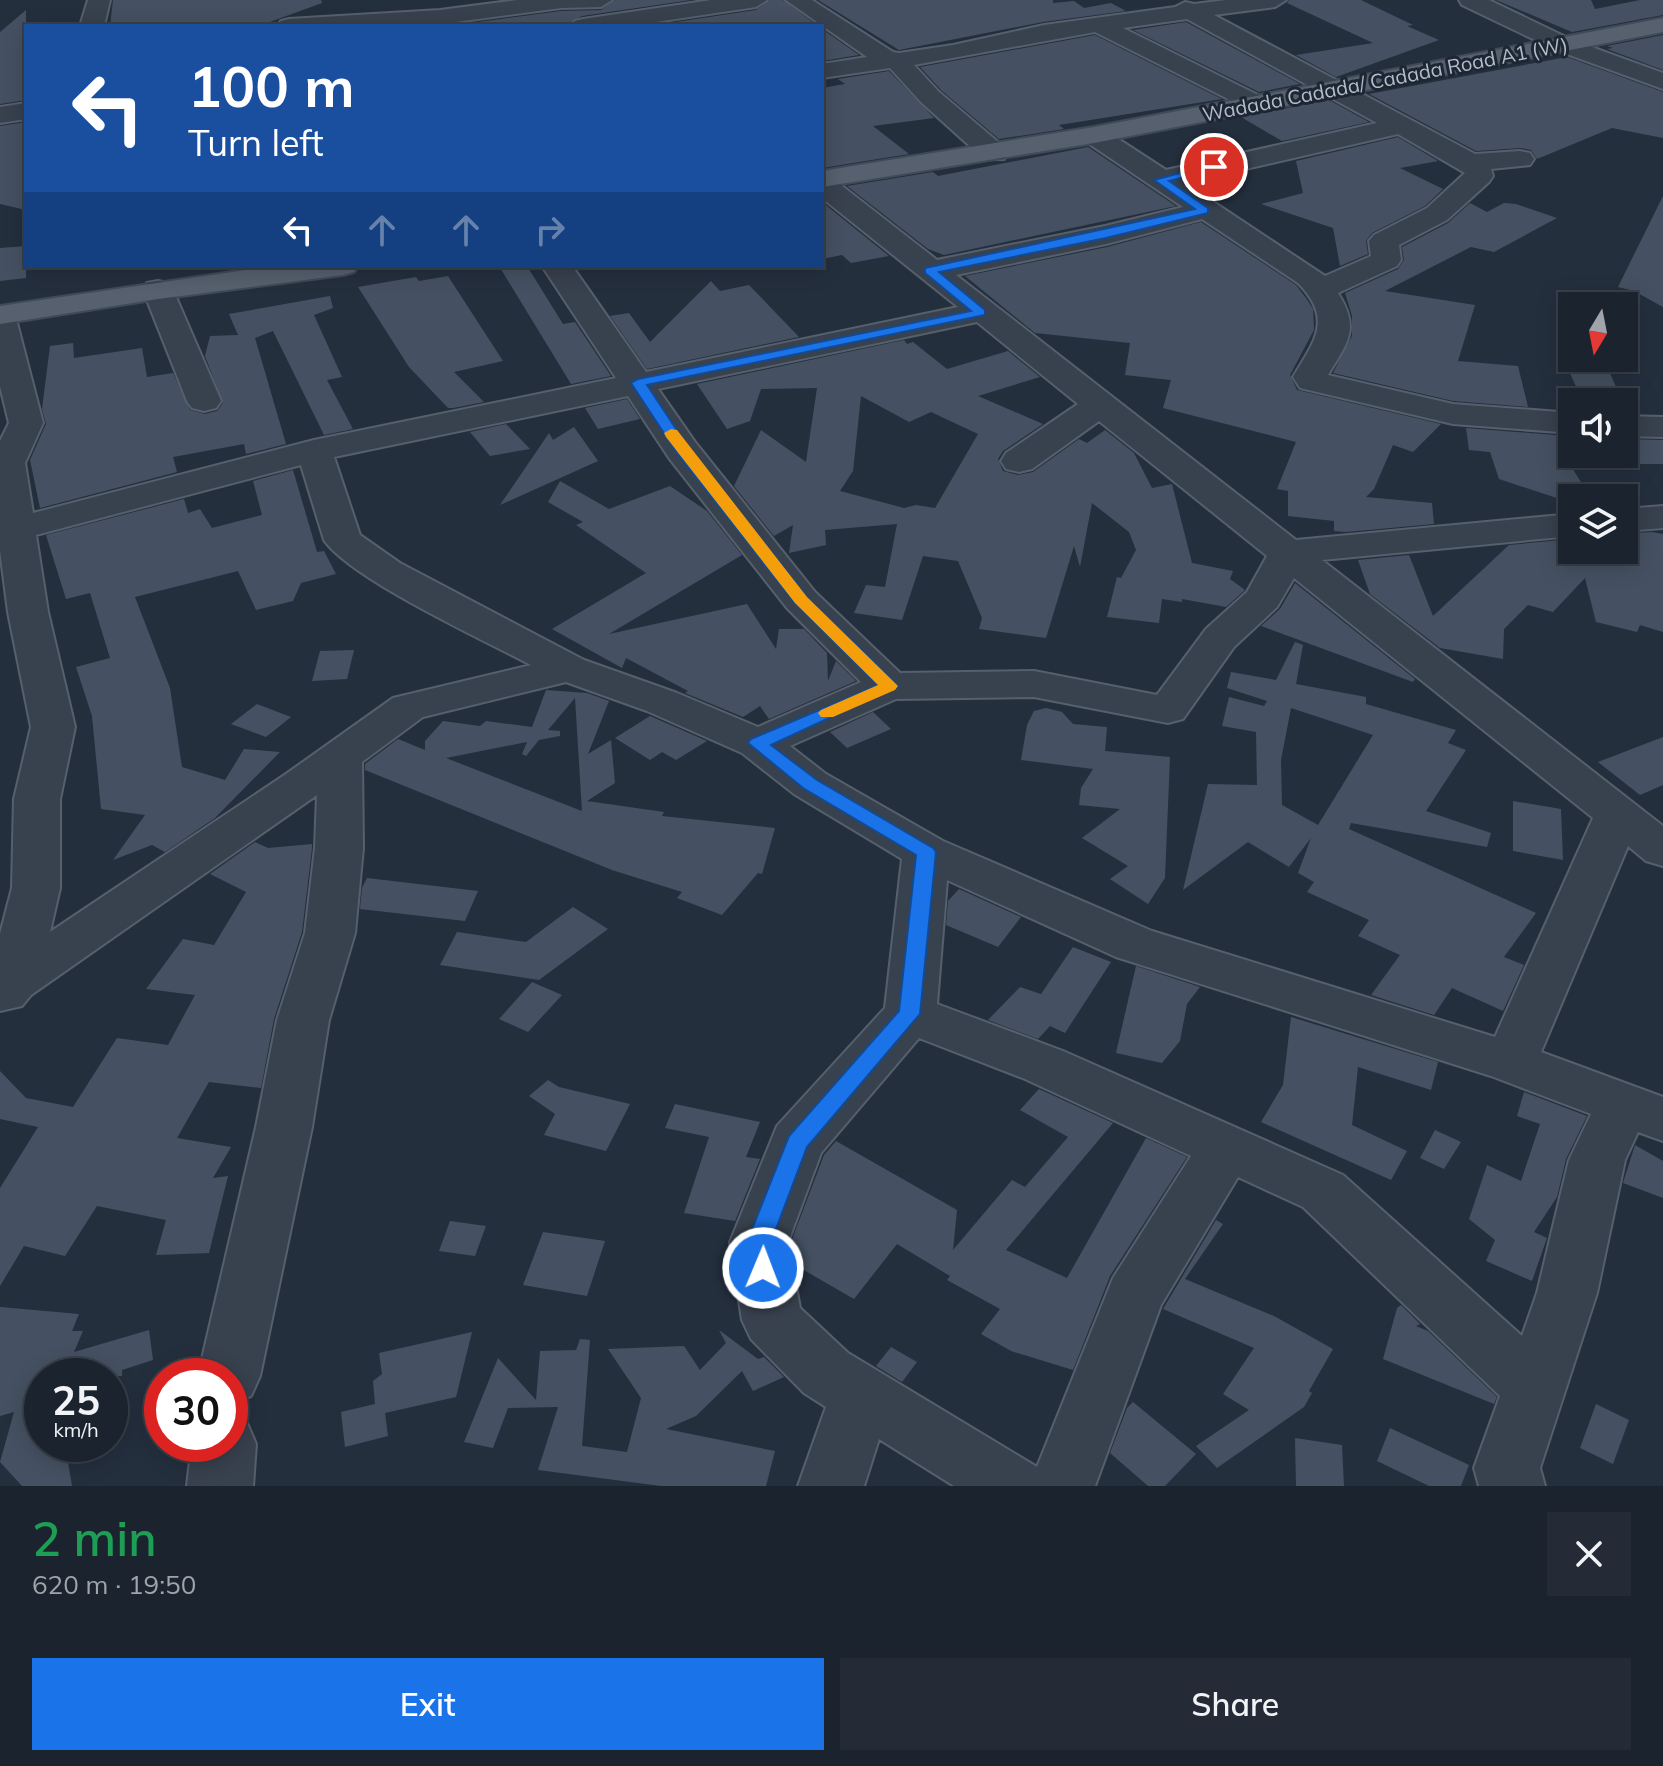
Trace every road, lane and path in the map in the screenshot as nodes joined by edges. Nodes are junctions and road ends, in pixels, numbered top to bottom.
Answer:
1 (99, 0) edge
2 (294, 0) edge
3 (601, 0) edge
4 (756, 0) edge
5 (797, 0) edge
6 (1168, 0) edge
7 (1275, 0) edge
8 (1470, 0) edge
9 (553, 1) edge
10 (420, 4) dead end
11 (1191, 13) junction
12 (459, 15) junction
13 (93, 24) edge
14 (300, 24) edge
15 (318, 24) edge
16 (484, 24) edge
17 (618, 24) edge
18 (1099, 25) junction
19 (1663, 25) edge
20 (1564, 45) junction
21 (891, 59) junction
22 (824, 71) edge
23 (1663, 82) edge
24 (1338, 89) junction
25 (1257, 104) junction
26 (24, 111) edge
27 (0, 115) edge
28 (1402, 125) junction
29 (1094, 135) junction
30 (994, 153) junction
31 (1520, 159) dead end
32 (824, 160) edge
33 (1470, 162) junction
34 (830, 180) edge
35 (1160, 180) junction
36 (1204, 210) junction
37 (319, 268) edge
38 (558, 268) edge
39 (930, 271) junction
40 (150, 282) edge
41 (1322, 289) junction
42 (981, 312) junction
43 (0, 317) edge
44 (638, 383) junction
45 (204, 401) dead end
46 (1100, 405) junction
47 (1558, 422) edge
48 (1638, 426) edge
49 (1663, 427) edge
50 (314, 451) junction
51 (1019, 461) dead end
52 (1663, 517) edge
53 (1638, 519) edge
54 (1558, 526) edge
55 (14, 529) junction
56 (1289, 552) junction
57 (569, 669) junction
58 (889, 686) junction
59 (758, 743) junction
60 (340, 756) junction
61 (1618, 814) junction
62 (1663, 850) edge
63 (926, 852) junction
64 (6, 990) edge
65 (910, 1014) junction
66 (1510, 1062) junction
67 (1643, 1111) edge
68 (1226, 1148) junction
69 (233, 1358) edge
70 (1535, 1388) junction
71 (862, 1395) junction
72 (222, 1462) edge
73 (220, 1486) edge
74 (831, 1486) edge
75 (1012, 1486) edge
76 (1062, 1486) edge
77 (1512, 1486) edge

1 - 13 street
2 - 14 street
3 - 9 street
4 - 17 street
5 - 21 street
6 - 11 street
7 - 11 street
8 - 20 street
9 - 12 street
10 - 12 street
11 - 18 street
11 - 24 street
12 - 15 street
12 - 16 street
18 - 21 street
18 - 25 street
19 - 20 main road, Wadada Cadada/ Cadada Road A1 (W)
20 - 23 street
20 - 24 main road, Wadada Cadada/ Cadada Road A1 (W)
21 - 22 street
21 - 30 street
24 - 25 main road, Wadada Cadada/ Cadada Road A1 (W)
24 - 28 street
25 - 29 main road, Wadada Cadada/ Cadada Road A1 (W)
26 - 27 street
28 - 33 street
28 - 35 street
29 - 30 main road, Wadada Cadada/ Cadada Road A1 (W)
29 - 35 street
30 - 34 main road, Wadada Cadada/ Cadada Road A1 (W)
31 - 33 street
32 - 34 street
33 - 41 street
34 - 39 street
35 - 36 street
36 - 39 street
36 - 41 street
37 - 40 main road
38 - 44 street
39 - 42 street
40 - 43 main road
40 - 45 street
41 - 47 street
42 - 44 street
42 - 46 street
43 - 55 street
44 - 50 street
44 - 58 street
46 - 51 street
46 - 56 street
48 - 49 street
50 - 55 street
50 - 57 street
52 - 53 street
54 - 56 street
55 - 64 street
56 - 58 street
56 - 61 street
57 - 59 street
57 - 60 street
58 - 59 street
59 - 63 street
60 - 64 street
60 - 69 street
61 - 62 street
61 - 66 street
63 - 65 street
63 - 66 street
65 - 68 street
65 - 71 street
66 - 67 street
67 - 70 street
68 - 70 street
68 - 76 street
70 - 77 street
71 - 74 street
71 - 75 street
72 - 73 street

